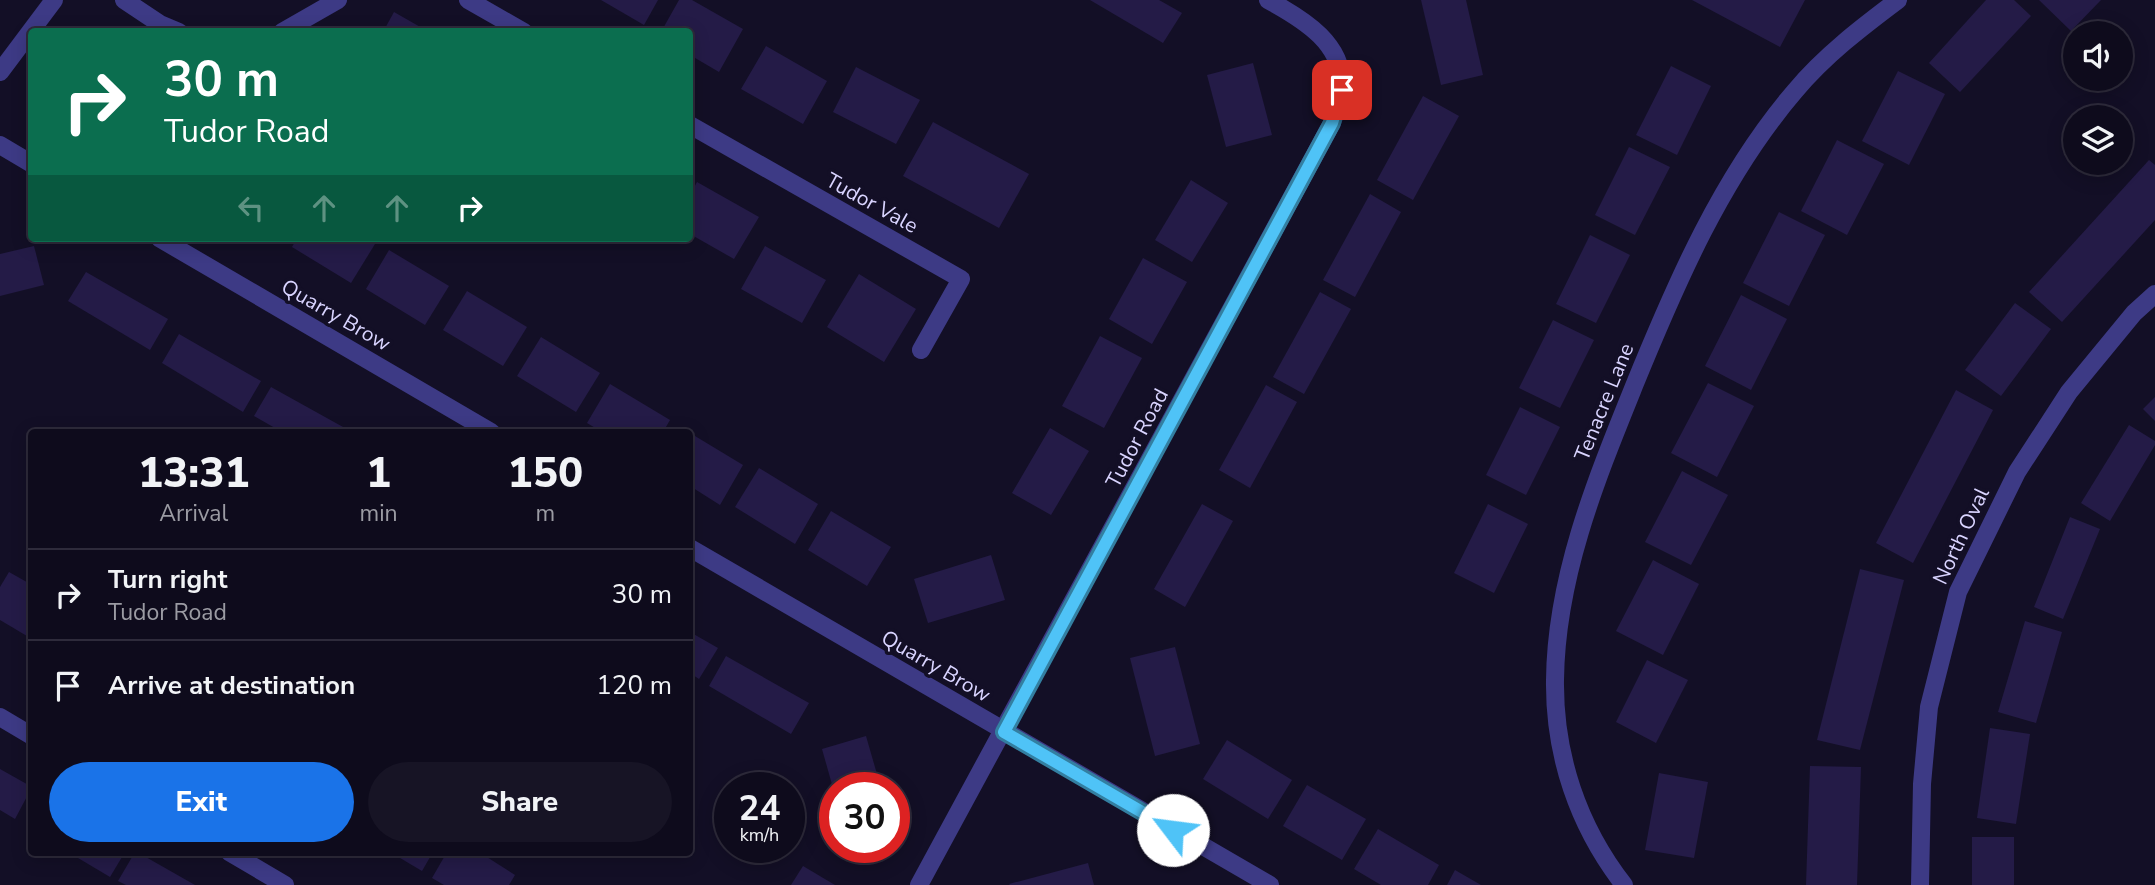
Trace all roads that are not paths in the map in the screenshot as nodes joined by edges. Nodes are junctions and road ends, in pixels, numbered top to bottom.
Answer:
1 (54, 0) edge
2 (124, 0) edge
3 (338, 0) edge
4 (468, 0) edge
5 (1268, 0) edge
6 (1898, 0) edge
7 (33, 28) edge
8 (170, 28) edge
9 (289, 28) edge
10 (517, 28) edge
11 (28, 35) edge
12 (0, 72) edge
13 (693, 127) edge
14 (0, 145) edge
15 (28, 162) edge
16 (166, 242) edge
17 (2155, 294) edge
18 (921, 351) dead end
19 (486, 429) edge
20 (693, 550) edge
21 (0, 717) edge
22 (1004, 732) junction
23 (28, 734) edge
24 (236, 856) edge
25 (285, 885) edge
26 (919, 885) edge
27 (1270, 885) edge
28 (1624, 885) edge
29 (1920, 885) edge

1 - 7 street
2 - 8 street
3 - 9 street
4 - 10 street
5 - 22 street, Tudor Road
6 - 28 street, Tenacre Lane
11 - 12 street
13 - 18 street, Tudor Vale
14 - 15 street
16 - 19 street, Quarry Brow
17 - 29 street, North Oval
20 - 22 street, Quarry Brow
21 - 23 street
22 - 26 street, Tudor Road
22 - 27 street, Quarry Brow
24 - 25 street

